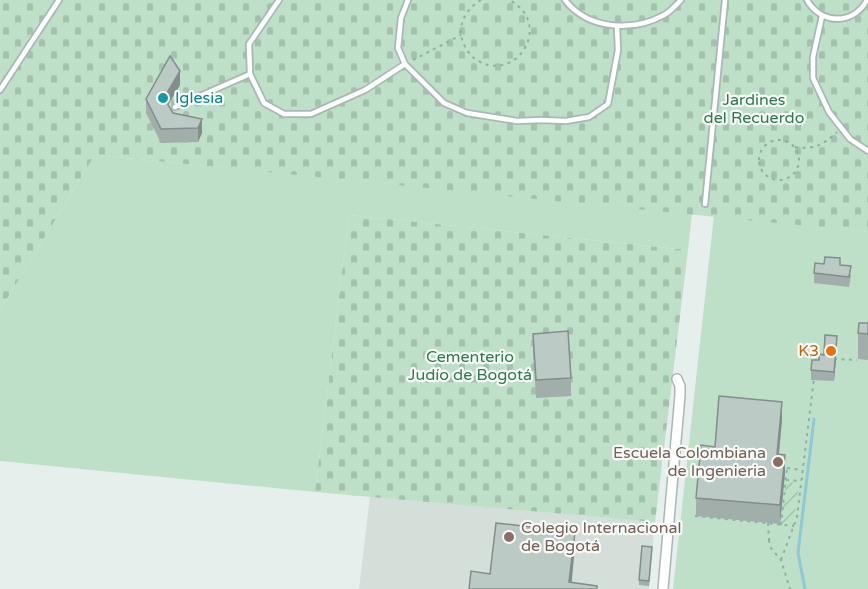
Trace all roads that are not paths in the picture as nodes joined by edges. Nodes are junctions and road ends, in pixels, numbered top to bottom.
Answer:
1 (59, 0) edge
2 (279, 0) edge
3 (408, 0) edge
4 (566, 0) edge
5 (681, 0) edge
6 (725, 0) edge
7 (807, 0) edge
8 (867, 0) edge
9 (822, 16) junction
10 (617, 27) junction
11 (405, 64) junction
12 (250, 74) junction
13 (0, 90) edge
14 (175, 107) dead end
15 (868, 151) edge
16 (705, 204) dead end
17 (677, 379) dead end
18 (663, 589) edge

1 - 13 lane
2 - 12 lane
3 - 11 lane
4 - 10 lane
5 - 10 lane
6 - 16 lane
7 - 9 lane
8 - 9 lane
9 - 15 lane
10 - 11 lane
11 - 12 lane
12 - 14 lane
17 - 18 street

